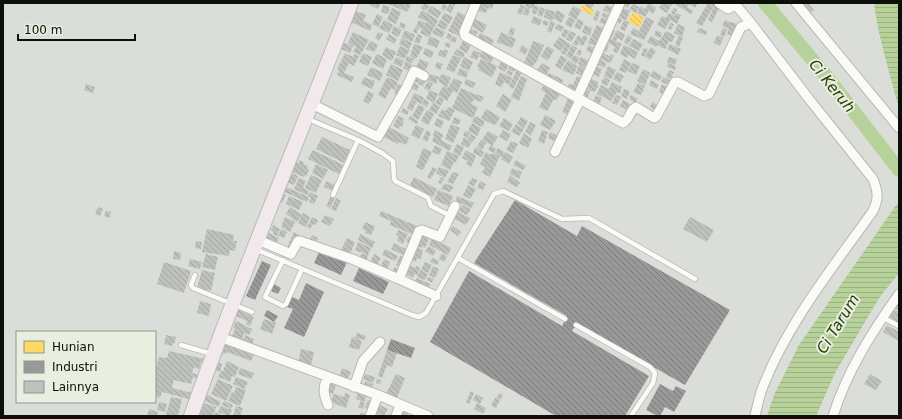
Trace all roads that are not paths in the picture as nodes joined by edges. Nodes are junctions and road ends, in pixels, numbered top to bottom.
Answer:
1 (351, 3) edge
2 (476, 3) edge
3 (620, 3) edge
4 (719, 3) edge
5 (796, 3) edge
6 (734, 4) edge
7 (751, 23) junction
8 (424, 76) dead end
9 (578, 99) junction
10 (312, 104) junction
11 (306, 118) junction
12 (899, 128) edge
13 (358, 140) junction
14 (555, 152) dead end
15 (333, 195) dead end
16 (455, 206) dead end
17 (447, 214) dead end
18 (256, 245) junction
19 (458, 258) junction
20 (283, 260) junction
21 (302, 269) junction
22 (194, 275) dead end
23 (399, 279) junction
24 (695, 279) dead end
25 (899, 294) edge
26 (436, 296) junction
27 (233, 304) junction
28 (252, 312) dead end
29 (882, 318) junction
30 (565, 319) dead end
31 (576, 325) dead end
32 (899, 326) edge
33 (220, 337) junction
34 (380, 342) dead end
35 (181, 345) dead end
36 (213, 354) junction
37 (327, 377) junction
38 (354, 387) junction
39 (378, 395) junction
40 (328, 405) dead end
41 (400, 405) junction
42 (194, 415) edge
43 (370, 416) edge
44 (396, 416) edge
45 (428, 416) edge
46 (631, 416) edge
47 (755, 416) edge
48 (833, 416) edge

1 - 10 main road
2 - 9 street
3 - 9 street
4 - 6 street
5 - 12 street
6 - 7 street
7 - 9 street
7 - 47 street
8 - 10 street
9 - 14 street
10 - 11 main road
11 - 13 lane
11 - 18 main road
13 - 15 lane
13 - 17 lane
16 - 23 street
18 - 20 lane
18 - 23 street
18 - 27 main road
19 - 24 lane
19 - 26 lane
19 - 30 lane
20 - 21 lane
20 - 21 lane
21 - 26 lane
22 - 27 lane
23 - 26 street
25 - 29 street
27 - 28 lane
27 - 33 main road
29 - 32 lane
29 - 48 street
31 - 46 lane
33 - 36 main road
33 - 37 street
34 - 38 street
35 - 36 lane
36 - 42 main road
37 - 38 street
37 - 40 street
38 - 39 street
39 - 41 street
39 - 43 street
41 - 44 street
41 - 45 street

